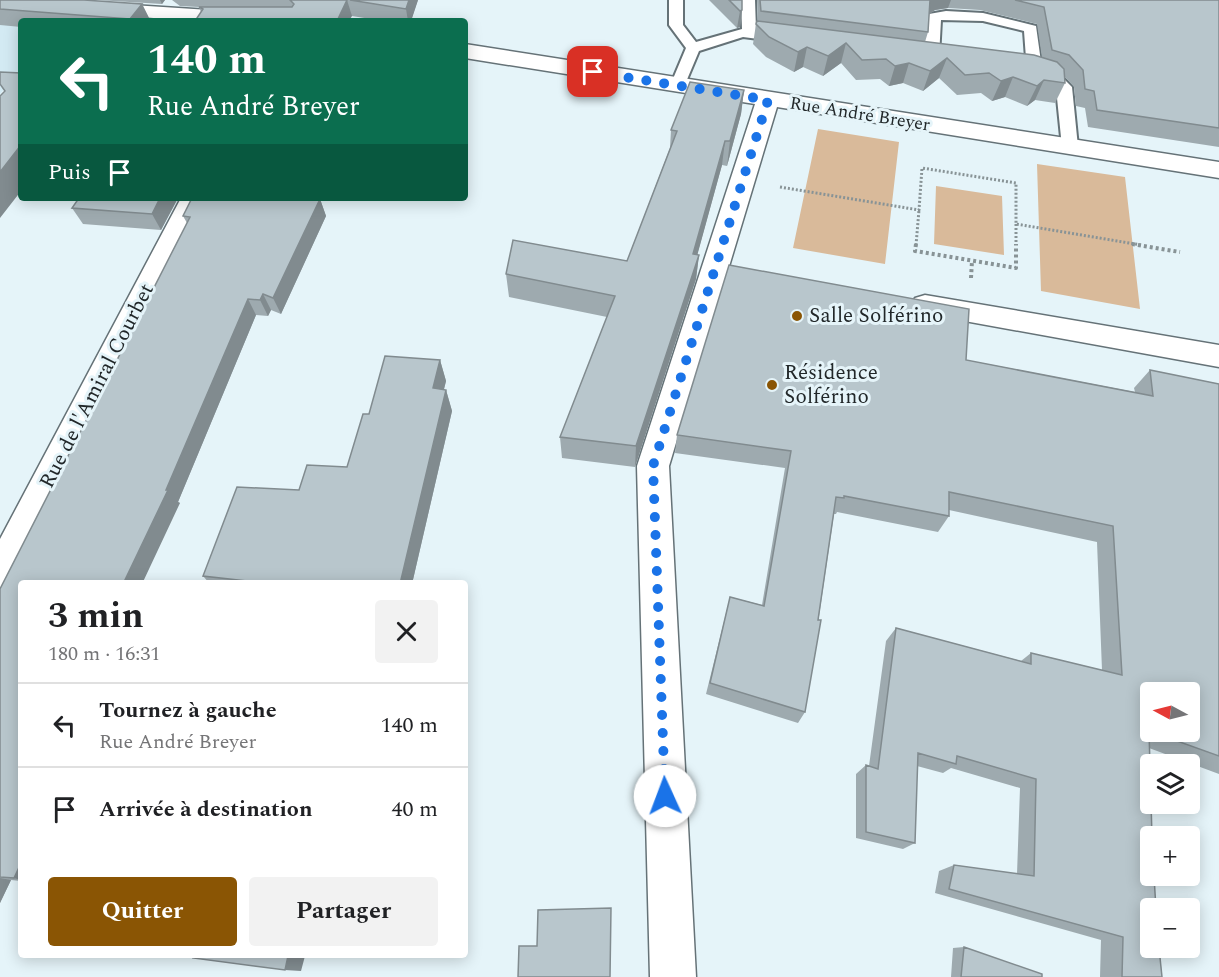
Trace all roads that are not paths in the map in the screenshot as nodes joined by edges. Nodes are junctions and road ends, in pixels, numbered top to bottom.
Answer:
1 (290, 0) edge
2 (676, 0) edge
3 (748, 0) edge
4 (81, 7) edge
5 (239, 18) edge
6 (283, 18) edge
7 (749, 34) junction
8 (794, 39) edge
9 (693, 48) junction
10 (468, 51) edge
11 (930, 57) edge
12 (1016, 68) edge
13 (1035, 72) junction
14 (678, 86) junction
15 (768, 100) junction
16 (1070, 147) junction
17 (1219, 170) edge
18 (192, 201) edge
19 (901, 300) edge
20 (1219, 356) edge
21 (0, 574) edge
22 (673, 977) edge

1 - 6 street
2 - 9 lane
3 - 7 lane
4 - 5 street
7 - 8 lane
7 - 9 lane
9 - 14 lane
10 - 14 street, Rue André Breyer
11 - 13 lane
12 - 13 lane
13 - 16 lane
14 - 15 street, Rue André Breyer
15 - 16 street, Rue André Breyer
15 - 22 street
16 - 17 street, Rue André Breyer
18 - 21 street, Rue de l'Amiral Courbet
19 - 20 street

